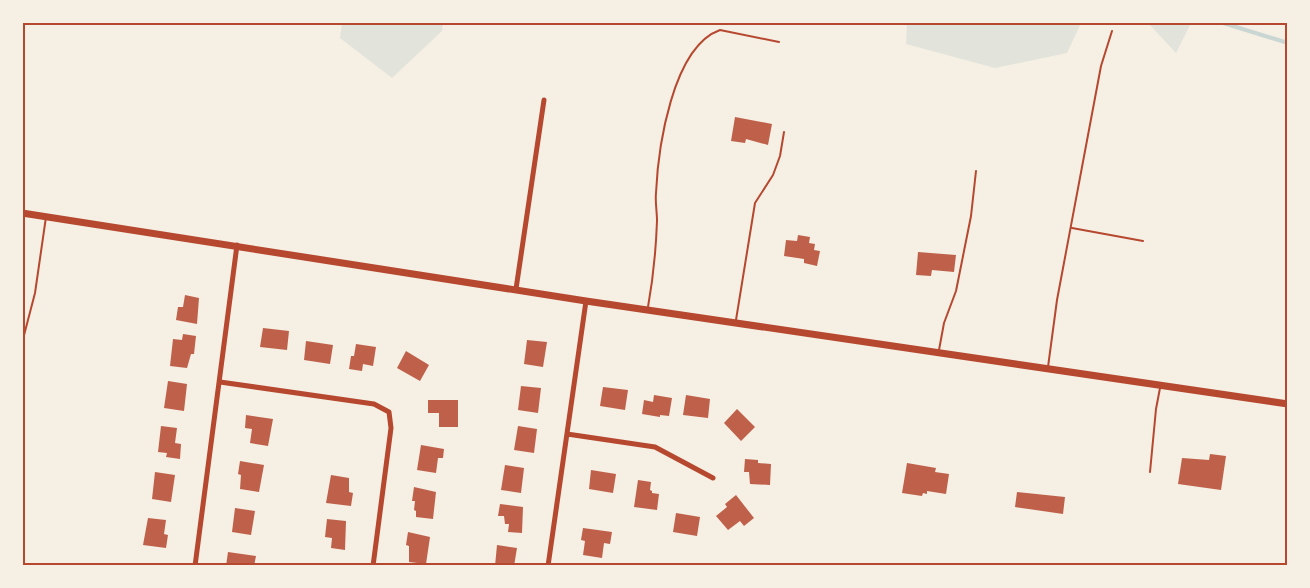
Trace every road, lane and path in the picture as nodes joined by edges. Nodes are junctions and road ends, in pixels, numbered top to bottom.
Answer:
1 (1112, 31) dead end
2 (779, 42) dead end
3 (544, 100) dead end
4 (784, 132) dead end
5 (976, 171) dead end
6 (22, 213) edge
7 (46, 216) junction
8 (1071, 228) junction
9 (1143, 241) dead end
10 (237, 245) junction
11 (516, 289) junction
12 (586, 301) junction
13 (648, 310) junction
14 (736, 323) junction
15 (22, 343) edge
16 (939, 353) junction
17 (1048, 369) junction
18 (220, 382) junction
19 (1160, 385) junction
20 (1287, 404) edge
21 (567, 434) junction
22 (1150, 472) dead end
23 (713, 478) dead end
24 (195, 566) edge
25 (373, 566) edge
26 (548, 566) edge

1 - 8 lane
2 - 13 lane
3 - 11 street
4 - 14 lane
5 - 16 lane
6 - 7 street
7 - 10 street
7 - 15 lane
8 - 9 lane
8 - 17 lane
10 - 11 street
10 - 18 street
11 - 12 street
12 - 13 street
12 - 21 street
13 - 14 street
14 - 16 street
16 - 17 street
17 - 19 street
18 - 24 street
18 - 25 street
19 - 20 street
19 - 22 lane
21 - 23 street
21 - 26 street

